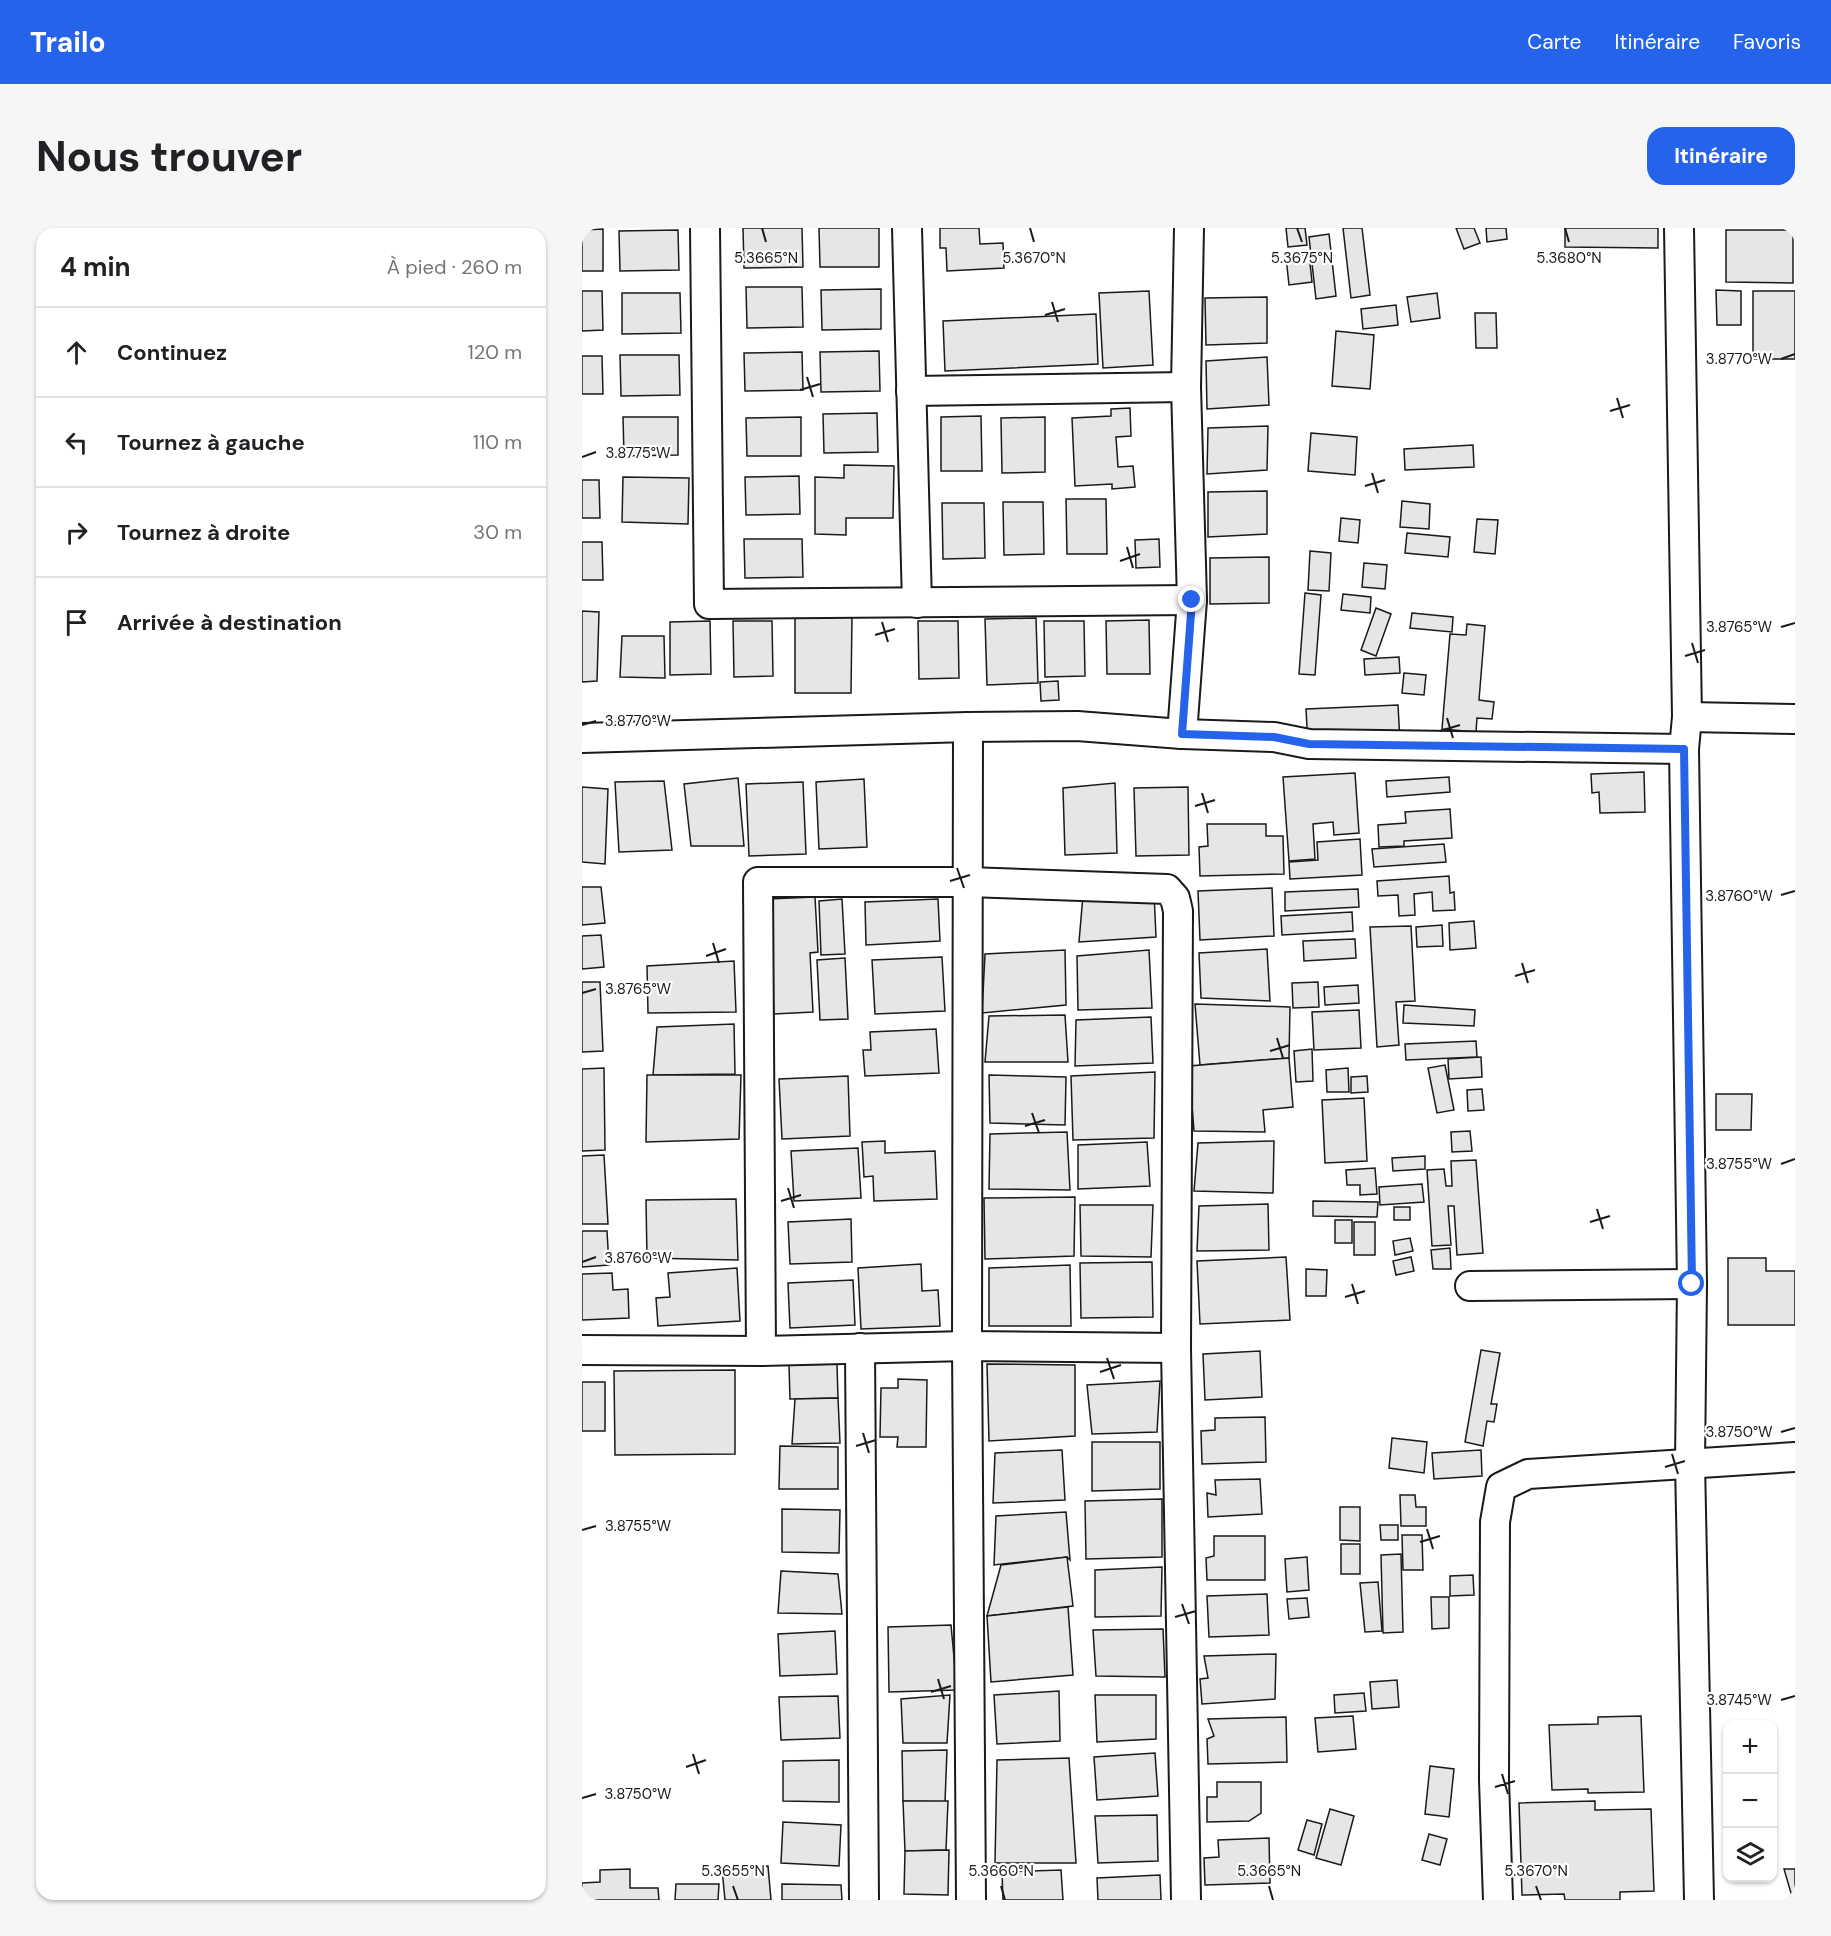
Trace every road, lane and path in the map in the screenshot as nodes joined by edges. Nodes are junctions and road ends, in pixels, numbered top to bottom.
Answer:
1 (705, 228) edge
2 (907, 228) edge
3 (1189, 228) edge
4 (1679, 228) edge
5 (1186, 387) junction
6 (911, 392) junction
7 (1192, 600) junction
8 (917, 603) junction
9 (1687, 717) junction
10 (1795, 719) edge
11 (968, 727) junction
12 (1182, 734) junction
13 (582, 738) edge
14 (1684, 749) junction
15 (968, 882) junction
16 (1692, 1284) junction
17 (1470, 1286) dead end
18 (967, 1346) junction
19 (860, 1348) junction
20 (1176, 1348) junction
21 (582, 1350) edge
22 (761, 1351) junction
23 (1795, 1457) edge
24 (1690, 1463) junction
25 (864, 1900) edge
26 (971, 1900) edge
27 (1186, 1900) edge
28 (1498, 1900) edge
29 (1699, 1900) edge

1 - 8 street
2 - 6 street
3 - 5 street
4 - 9 street
5 - 6 street
5 - 7 street
6 - 8 street
7 - 8 street
7 - 12 street
9 - 10 street
9 - 14 street
11 - 12 street
11 - 13 street
11 - 15 street
12 - 14 street
14 - 16 street
15 - 18 street
15 - 20 street
15 - 22 street
16 - 17 street
16 - 24 street
18 - 19 street
18 - 20 street
18 - 26 street
19 - 22 street
19 - 25 street
20 - 27 street
21 - 22 street
23 - 24 street
24 - 28 street
24 - 29 street

